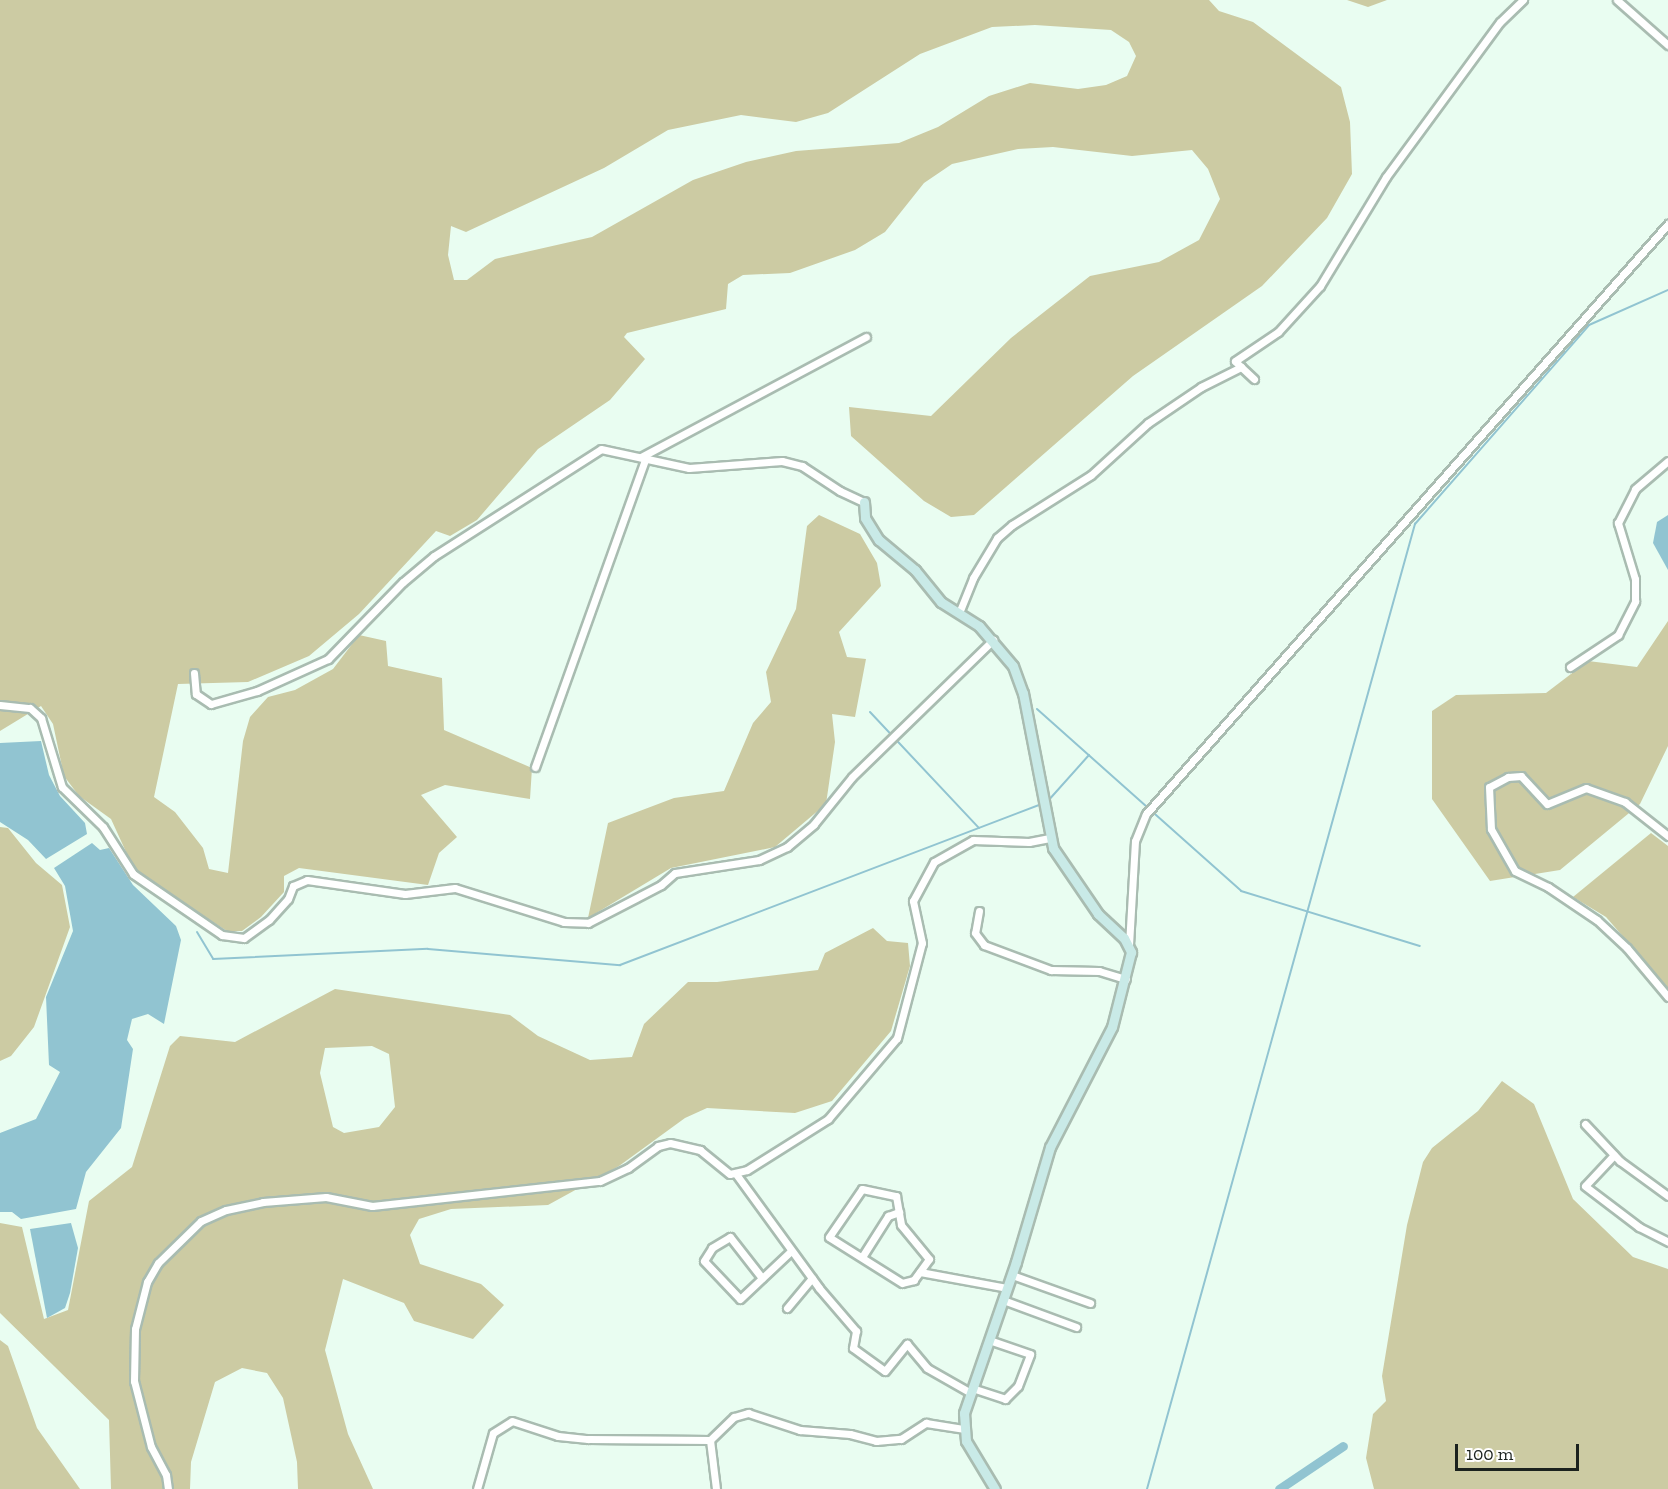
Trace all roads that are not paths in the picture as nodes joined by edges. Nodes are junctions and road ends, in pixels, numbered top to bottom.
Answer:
1 (1523, 0) edge
2 (1617, 0) edge
3 (1668, 45) edge
4 (1668, 224) edge
5 (866, 338) dead end
6 (1241, 367) junction
7 (1254, 379) dead end
8 (644, 457) junction
9 (1668, 461) edge
10 (864, 501) joint
11 (958, 613) junction
12 (993, 640) junction
13 (1570, 667) dead end
14 (194, 673) dead end
15 (0, 705) edge
16 (536, 767) dead end
17 (1668, 836) edge
18 (1050, 838) junction
19 (979, 911) dead end
20 (1129, 945) junction
21 (1126, 979) junction
22 (1668, 997) edge
23 (1586, 1124) dead end
24 (1614, 1155) junction
25 (736, 1174) junction
26 (1668, 1196) edge
27 (899, 1212) junction
28 (1668, 1242) edge
29 (791, 1251) junction
30 (862, 1257) junction
31 (920, 1272) junction
32 (1012, 1275) junction
33 (762, 1278) junction
34 (812, 1278) junction
35 (1007, 1288) junction
36 (1003, 1300) junction
37 (1090, 1303) dead end
38 (787, 1308) dead end
39 (1076, 1327) dead end
40 (989, 1340) junction
41 (971, 1390) junction
42 (962, 1429) junction
43 (710, 1440) junction
44 (168, 1489) edge
45 (477, 1489) edge
46 (716, 1489) edge
47 (994, 1489) edge

1 - 6 street
2 - 3 street
4 - 20 street
5 - 8 street
6 - 7 street
6 - 11 street
8 - 10 street
8 - 14 street
8 - 16 street
9 - 13 street
10 - 11 street
11 - 12 street
12 - 15 street
12 - 18 street
17 - 22 street
18 - 20 street
18 - 25 street
19 - 21 street
20 - 21 street
21 - 32 street
23 - 24 street
24 - 26 street
24 - 28 street
25 - 29 street
25 - 44 street
27 - 30 street
27 - 30 street
27 - 31 street
29 - 33 street
29 - 34 street
30 - 31 street
31 - 35 street
32 - 35 street
32 - 37 street
33 - 33 street
34 - 38 street
34 - 41 street
35 - 36 street
36 - 39 street
36 - 40 street
40 - 41 street
40 - 41 street
41 - 42 street
42 - 43 street
42 - 47 street
43 - 45 street
43 - 46 street

